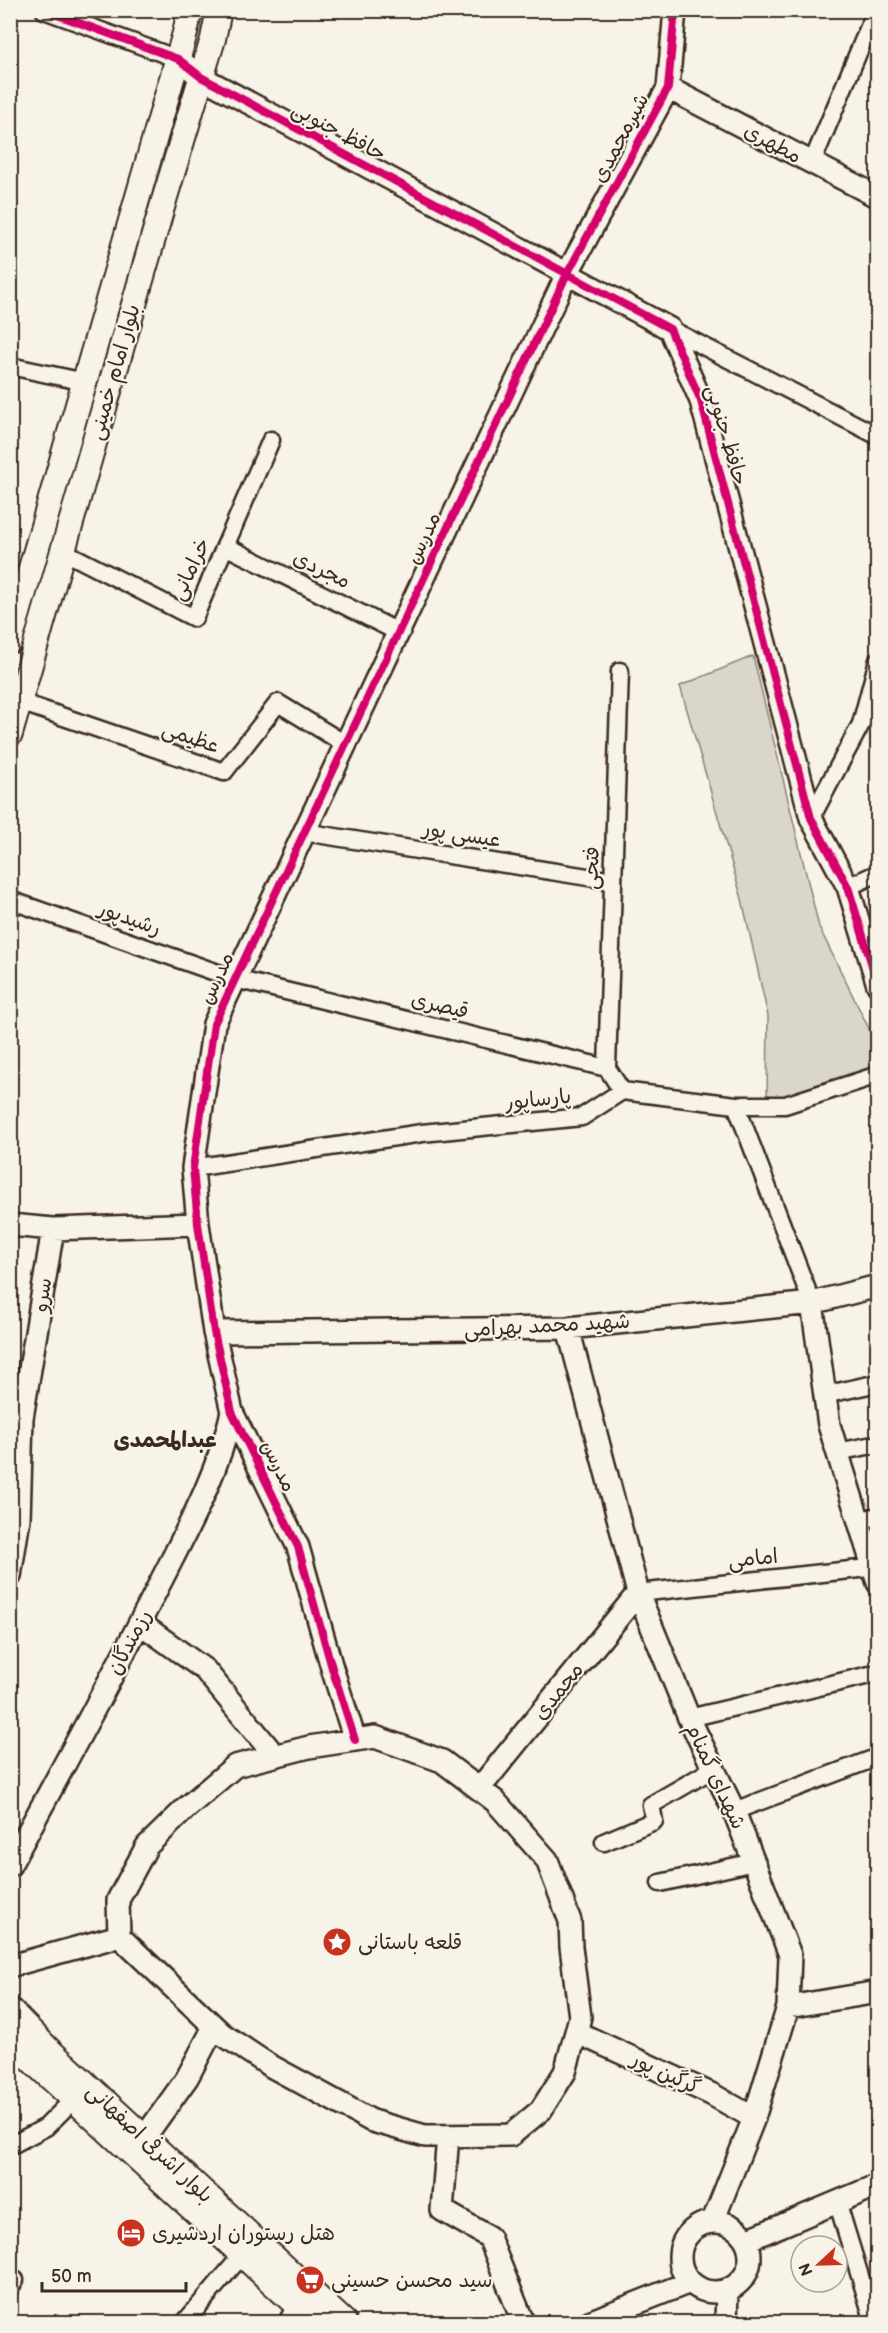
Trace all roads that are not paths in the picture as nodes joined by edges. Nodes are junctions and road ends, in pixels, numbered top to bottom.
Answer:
1 (44, 10) edge
2 (190, 10) edge
3 (219, 10) edge
4 (675, 10) edge
5 (876, 10) edge
6 (178, 59) junction
7 (201, 77) junction
8 (668, 88) junction
9 (812, 163) junction
10 (878, 197) edge
11 (567, 274) junction
12 (670, 329) junction
13 (10, 366) edge
14 (84, 382) junction
15 (878, 436) edge
16 (271, 440) dead end
17 (225, 546) junction
18 (63, 551) junction
19 (398, 632) junction
20 (10, 641) edge
21 (878, 660) edge
22 (620, 671) dead end
23 (20, 702) junction
24 (10, 734) edge
25 (345, 744) junction
26 (811, 818) junction
27 (304, 832) junction
28 (878, 873) edge
29 (613, 880) junction
30 (848, 887) junction
31 (10, 900) edge
32 (235, 980) junction
33 (878, 985) edge
34 (607, 1068) junction
35 (878, 1075) edge
36 (622, 1091) junction
37 (736, 1105) junction
38 (193, 1168) junction
39 (198, 1224) junction
40 (10, 1225) edge
41 (53, 1229) junction
42 (878, 1286) edge
43 (812, 1303) junction
44 (568, 1328) junction
45 (213, 1332) junction
46 (878, 1383) edge
47 (824, 1395) junction
48 (232, 1412) junction
49 (878, 1444) edge
50 (837, 1452) junction
51 (867, 1519) edge
52 (876, 1573) edge
53 (10, 1576) edge
54 (638, 1593) junction
55 (140, 1623) junction
56 (878, 1673) edge
57 (689, 1718) junction
58 (355, 1740) junction
59 (275, 1756) junction
60 (878, 1757) edge
61 (713, 1769) junction
62 (478, 1789) junction
63 (734, 1810) junction
64 (604, 1842) dead end
65 (754, 1862) junction
66 (10, 1865) edge
67 (660, 1883) dead end
68 (119, 1936) junction
69 (10, 1966) edge
70 (878, 1992) edge
71 (788, 2007) junction
72 (10, 2010) edge
73 (214, 2027) junction
74 (576, 2032) junction
75 (10, 2044) edge
76 (74, 2099) junction
77 (754, 2118) junction
78 (447, 2136) junction
79 (144, 2138) junction
80 (10, 2146) edge
81 (878, 2185) edge
82 (837, 2201) junction
83 (713, 2221) junction
84 (747, 2240) junction
85 (243, 2254) junction
86 (690, 2282) junction
87 (728, 2290) junction
88 (292, 2314) edge
89 (185, 2322) edge
90 (315, 2322) edge
91 (344, 2322) edge
92 (523, 2322) edge
93 (589, 2322) edge
94 (726, 2322) edge
95 (874, 2322) edge

1 - 6 street
2 - 6 main road, بلوار امام خمینی
3 - 7 main road, بلوار امام خمینی
4 - 8 street, شیرمحمدی
5 - 9 street
6 - 7 street, حافظ جنوبی
6 - 14 main road, بلوار امام خمینی
7 - 11 street, حافظ جنوبی
7 - 18 main road, بلوار امام خمینی
8 - 9 street, مطهری
8 - 11 street, شیرمحمدی
9 - 10 street, مطهری
11 - 12 street, حافظ جنوبی
11 - 19 street, مدرس
12 - 15 street
12 - 26 street, حافظ جنوبی
13 - 14 street
14 - 20 main road, بلوار امام خمینی
16 - 17 street, خرامانی
17 - 18 street, خرامانی
17 - 19 street, مجردی
18 - 23 main road, بلوار امام خمینی
19 - 25 street, مدرس
21 - 26 street
22 - 29 street, فتحی
23 - 24 main road, بلوار امام خمینی
23 - 25 street, عظیمی
25 - 27 street, مدرس
26 - 30 street, حافظ جنوبی
27 - 29 street, عیسی پور
27 - 32 street, مدرس
28 - 30 street
29 - 34 street, فتحی
30 - 33 street, حافظ جنوبی
31 - 32 street, رشیدپور
32 - 34 street, قیصری
32 - 38 street, مدرس
34 - 36 street
35 - 37 street
36 - 37 street
36 - 38 street, پارساپور
37 - 43 street
38 - 39 street, مدرس
39 - 41 street
39 - 45 street, مدرس
40 - 41 street
41 - 53 street, سرو
42 - 43 street, شهید محمد بهرامی
43 - 44 street, شهید محمد بهرامی
43 - 47 street
44 - 45 street, شهید محمد بهرامی
44 - 54 street, شهدای گمنام
45 - 48 street, مدرس
46 - 47 street
47 - 50 street
48 - 55 street, رزمندگان
48 - 58 street, مدرس
49 - 50 street
50 - 51 street
51 - 52 street
52 - 54 street, امامی
54 - 57 street, شهدای گمنام
54 - 62 street, محمدی
55 - 59 street
55 - 66 street, رزمندگان
56 - 57 street
57 - 61 street, شهدای گمنام
58 - 59 street
58 - 62 street
59 - 68 street
60 - 63 street
61 - 63 street, شهدای گمنام
61 - 64 street
62 - 74 street
63 - 65 street, شهدای گمنام
65 - 67 street
65 - 71 street, شهدای گمنام
68 - 69 street
68 - 73 street
70 - 71 street
71 - 77 street, شهدای گمنام
72 - 79 main road, بلوار اشرفی اصفهانی
73 - 78 street
73 - 79 street
74 - 77 street, گرگین پور
74 - 78 street
75 - 76 main road, بلوار اشرفی اصفهانی
76 - 80 street
76 - 85 main road, بلوار اشرفی اصفهانی
77 - 83 street, شهدای گمنام
78 - 92 street
79 - 91 main road, بلوار اشرفی اصفهانی
81 - 82 street
82 - 84 street
82 - 95 street
83 - 84 street
83 - 86 street
84 - 87 street
85 - 88 main road, بلوار اشرفی اصفهانی
85 - 89 street
86 - 87 street
86 - 93 street
87 - 94 street
88 - 90 main road, بلوار اشرفی اصفهانی

